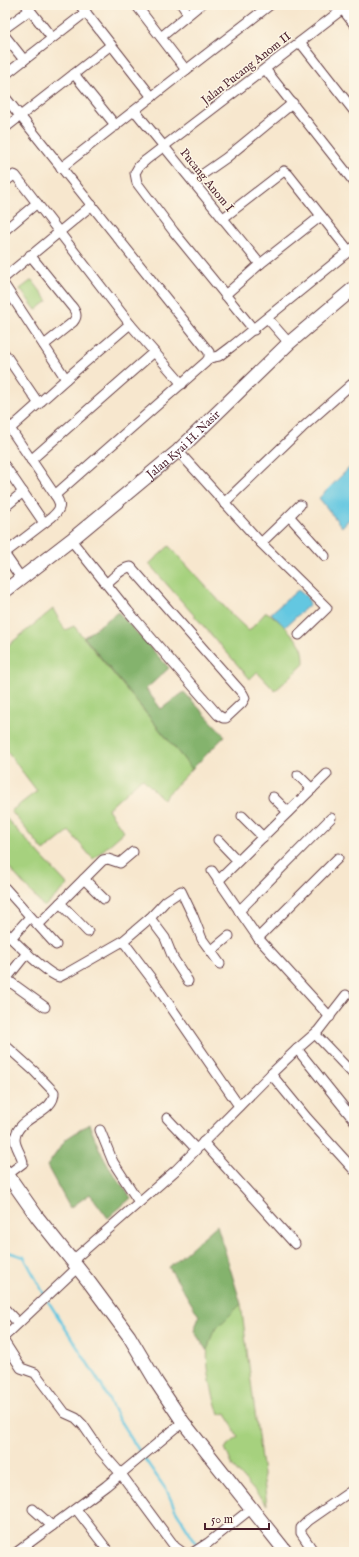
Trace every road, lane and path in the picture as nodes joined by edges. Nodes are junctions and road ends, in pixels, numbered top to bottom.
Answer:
1 (136, 5) edge
2 (182, 5) edge
3 (200, 5) edge
4 (270, 5) edge
5 (343, 6) edge
6 (28, 7) edge
7 (83, 8) edge
8 (188, 14) junction
9 (354, 24) edge
10 (5, 28) edge
11 (5, 36) edge
12 (161, 37) junction
13 (52, 38) junction
14 (300, 42) junction
15 (111, 45) junction
16 (24, 60) junction
17 (265, 69) junction
18 (186, 70) junction
19 (74, 74) junction
20 (5, 76) edge
21 (5, 97) edge
22 (152, 97) junction
23 (293, 103) junction
24 (135, 111) junction
25 (354, 111) edge
26 (20, 116) junction
27 (116, 126) junction
28 (5, 128) edge
29 (164, 146) junction
30 (61, 168) junction
31 (193, 181) junction
32 (5, 182) edge
33 (354, 182) edge
34 (37, 203) junction
35 (92, 205) junction
36 (321, 216) junction
37 (222, 219) junction
38 (5, 230) edge
39 (59, 232) junction
40 (352, 249) edge
41 (30, 255) junction
42 (260, 264) junction
43 (5, 277) edge
44 (5, 286) edge
45 (354, 288) edge
46 (225, 295) junction
47 (268, 318) junction
48 (130, 324) junction
49 (254, 330) junction
50 (289, 343) junction
51 (44, 345) junction
52 (154, 352) junction
53 (5, 354) edge
54 (208, 358) junction
55 (66, 379) junction
56 (354, 382) edge
57 (182, 384) junction
58 (39, 404) junction
59 (8, 425) edge
60 (178, 452) junction
61 (31, 460) junction
62 (5, 468) edge
63 (23, 492) junction
64 (55, 495) junction
65 (224, 503) junction
66 (300, 506) dead end
67 (5, 507) edge
68 (289, 516) junction
69 (44, 523) junction
70 (71, 540) junction
71 (261, 543) junction
72 (5, 554) edge
73 (325, 556) dead end
74 (17, 573) junction
75 (106, 584) junction
76 (5, 591) edge
77 (299, 635) dead end
78 (298, 774) dead end
79 (327, 774) dead end
80 (312, 789) junction
81 (274, 797) dead end
82 (288, 812) junction
83 (242, 816) dead end
84 (331, 818) dead end
85 (263, 837) junction
86 (218, 840) dead end
87 (133, 852) dead end
88 (338, 858) dead end
89 (238, 861) junction
90 (212, 871) dead end
91 (84, 879) junction
92 (218, 881) junction
93 (5, 888) edge
94 (104, 899) dead end
95 (60, 902) junction
96 (239, 911) junction
97 (30, 917) junction
98 (150, 918) junction
99 (38, 925) junction
100 (88, 932) dead end
101 (7, 935) edge
102 (229, 936) dead end
103 (258, 938) junction
104 (123, 941) junction
105 (56, 945) dead end
106 (211, 951) junction
107 (27, 953) junction
108 (220, 964) dead end
109 (6, 980) edge
110 (188, 981) dead end
111 (346, 995) dead end
112 (45, 1007) dead end
113 (330, 1017) junction
114 (315, 1034) junction
115 (5, 1045) edge
116 (297, 1049) junction
117 (271, 1074) junction
118 (354, 1075) edge
119 (239, 1106) junction
120 (167, 1118) dead end
121 (354, 1120) edge
122 (100, 1130) dead end
123 (203, 1142) junction
124 (196, 1149) junction
125 (354, 1170) edge
126 (6, 1173) edge
127 (139, 1202) junction
128 (295, 1244) dead end
129 (75, 1265) junction
130 (5, 1309) edge
131 (18, 1324) junction
132 (5, 1336) edge
133 (5, 1343) edge
134 (183, 1422) junction
135 (121, 1474) junction
136 (354, 1489) edge
137 (252, 1508) junction
138 (33, 1509) dead end
139 (76, 1509) junction
140 (52, 1526) junction
141 (197, 1551) edge
142 (17, 1552) edge
143 (109, 1552) edge
144 (182, 1552) edge
145 (286, 1552) edge
146 (314, 1552) edge

1 - 12 street
2 - 8 street
3 - 8 street
4 - 18 street
5 - 9 street
5 - 14 street, Jalan Pucang Anom II
6 - 10 street
6 - 13 street
7 - 13 street
7 - 15 street
8 - 12 street
11 - 16 street
12 - 18 street
13 - 16 street
14 - 17 street, Jalan Pucang Anom II
14 - 25 street
15 - 19 street
15 - 22 street
16 - 20 street
17 - 23 street
17 - 29 street, Jalan Pucang Anom II
18 - 22 street
19 - 26 street
19 - 27 street
21 - 26 street
22 - 24 street
23 - 31 street
23 - 33 street
24 - 27 street
24 - 29 street, Pucang Anom I
26 - 28 street
26 - 30 street
27 - 30 street
29 - 31 street, Pucang Anom I
29 - 46 street, Jalan Pucang Anom II
30 - 35 street
31 - 37 street, Pucang Anom I
32 - 34 street
34 - 38 street
34 - 39 street
35 - 39 street
35 - 54 street
36 - 37 street
36 - 40 street
36 - 42 street
37 - 42 street, Pucang Anom I
39 - 41 street
39 - 48 street
40 - 47 street
41 - 43 street
41 - 51 street
42 - 46 street
44 - 51 street
45 - 50 main road, Jalan Kyai H. Nasir
46 - 49 street
47 - 49 street
47 - 50 street
48 - 52 street
48 - 55 street
49 - 54 street
50 - 60 main road, Jalan Kyai H. Nasir
51 - 55 street
52 - 57 street
52 - 61 street
53 - 58 street
54 - 57 street
55 - 58 street
56 - 65 street
57 - 64 street
58 - 59 street
59 - 61 street
60 - 65 street
60 - 70 main road, Jalan Kyai H. Nasir
61 - 64 street
62 - 63 street
63 - 67 street
63 - 69 street
64 - 69 street
65 - 71 street
66 - 68 street
68 - 71 street
68 - 73 street
69 - 72 street
70 - 74 main road, Jalan Kyai H. Nasir
70 - 75 street
71 - 77 street
72 - 74 street
74 - 76 main road, Jalan Kyai H. Nasir
75 - 75 street
78 - 80 street
79 - 80 street
80 - 82 street
81 - 82 street
82 - 85 street
83 - 85 street
84 - 96 street
85 - 89 street
86 - 89 street
87 - 91 street
88 - 103 street
89 - 92 street
90 - 92 street
91 - 94 street
91 - 95 street
92 - 96 street
93 - 97 street
95 - 99 street
95 - 100 street
96 - 103 street
97 - 99 street
97 - 101 street
98 - 104 street
98 - 106 street
98 - 110 street
99 - 105 street
101 - 107 street
102 - 106 street
103 - 113 street
104 - 107 street
104 - 119 street
106 - 108 street
107 - 109 street
109 - 112 street
111 - 113 street
113 - 114 street
114 - 116 street
114 - 118 street
115 - 126 street
116 - 117 street
116 - 121 street
117 - 119 street
117 - 125 street
119 - 123 street
120 - 124 street
122 - 127 street
123 - 124 street
123 - 128 street
124 - 127 street
126 - 129 main road
127 - 129 street
129 - 131 street
129 - 134 main road
130 - 131 street
131 - 132 street
133 - 135 street
134 - 135 street
134 - 137 main road
135 - 139 street
135 - 144 street
136 - 146 street
137 - 141 street
137 - 145 main road
138 - 140 street
139 - 140 street
139 - 143 street
140 - 142 street

